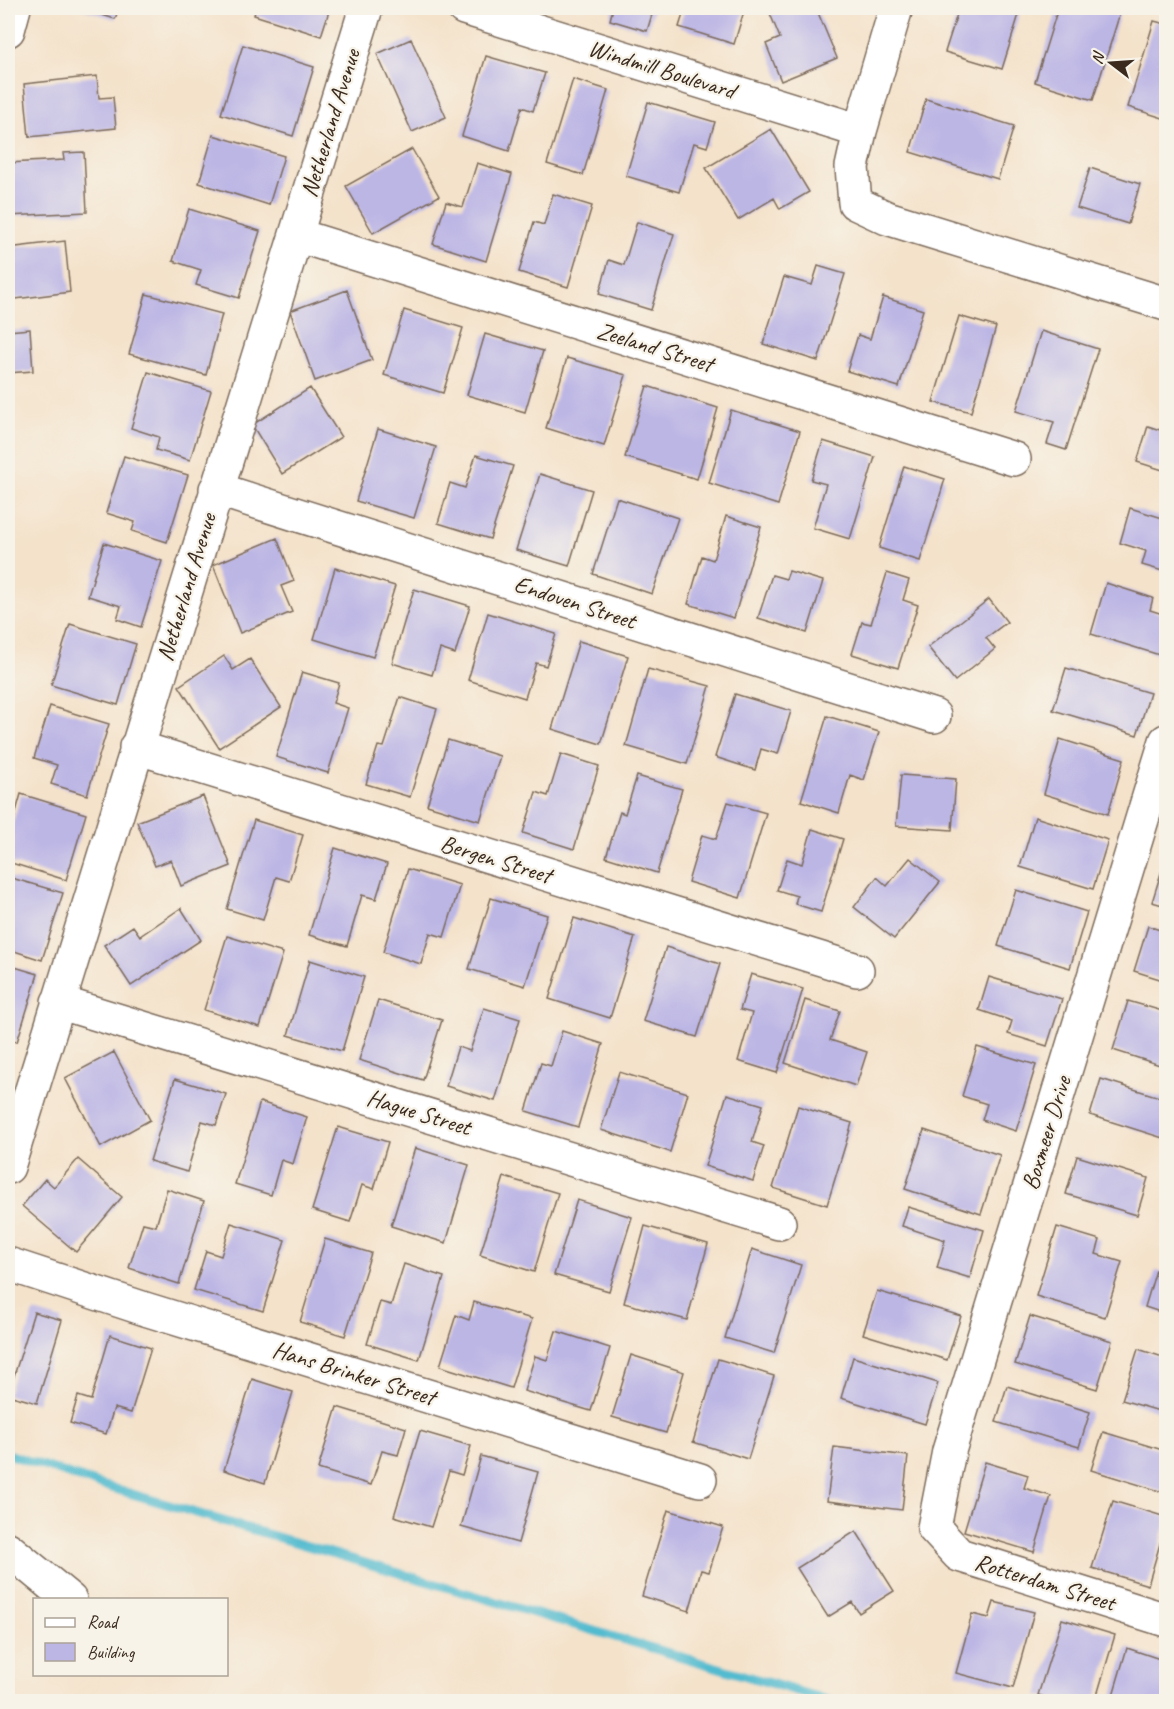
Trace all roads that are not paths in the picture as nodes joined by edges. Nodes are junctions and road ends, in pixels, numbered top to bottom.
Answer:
1 (14, 8) edge
2 (366, 8) edge
3 (464, 8) edge
4 (896, 8) edge
5 (8, 30) edge
6 (860, 131) junction
7 (296, 235) junction
8 (1167, 304) edge
9 (1014, 459) dead end
10 (216, 489) junction
11 (934, 716) dead end
12 (1167, 741) edge
13 (136, 747) junction
14 (857, 970) dead end
15 (58, 1002) junction
16 (8, 1167) edge
17 (779, 1223) dead end
18 (8, 1264) edge
19 (700, 1480) dead end
20 (934, 1528) joint
21 (8, 1549) edge
22 (69, 1598) edge
23 (1164, 1610) edge

1 - 5 street
2 - 7 street, Netherland Avenue
3 - 6 street, Windmill Boulevard
4 - 6 street
6 - 8 street
7 - 9 street, Zeeland Street
7 - 10 street, Netherland Avenue
10 - 11 street, Endoven Street
10 - 13 street, Netherland Avenue
12 - 20 street, Boxmeer Drive
13 - 14 street, Bergen Street
13 - 15 street, Netherland Avenue
15 - 16 street, Netherland Avenue
15 - 17 street, Hague Street
18 - 19 street, Hans Brinker Street
20 - 23 street, Rotterdam Street
21 - 22 street

